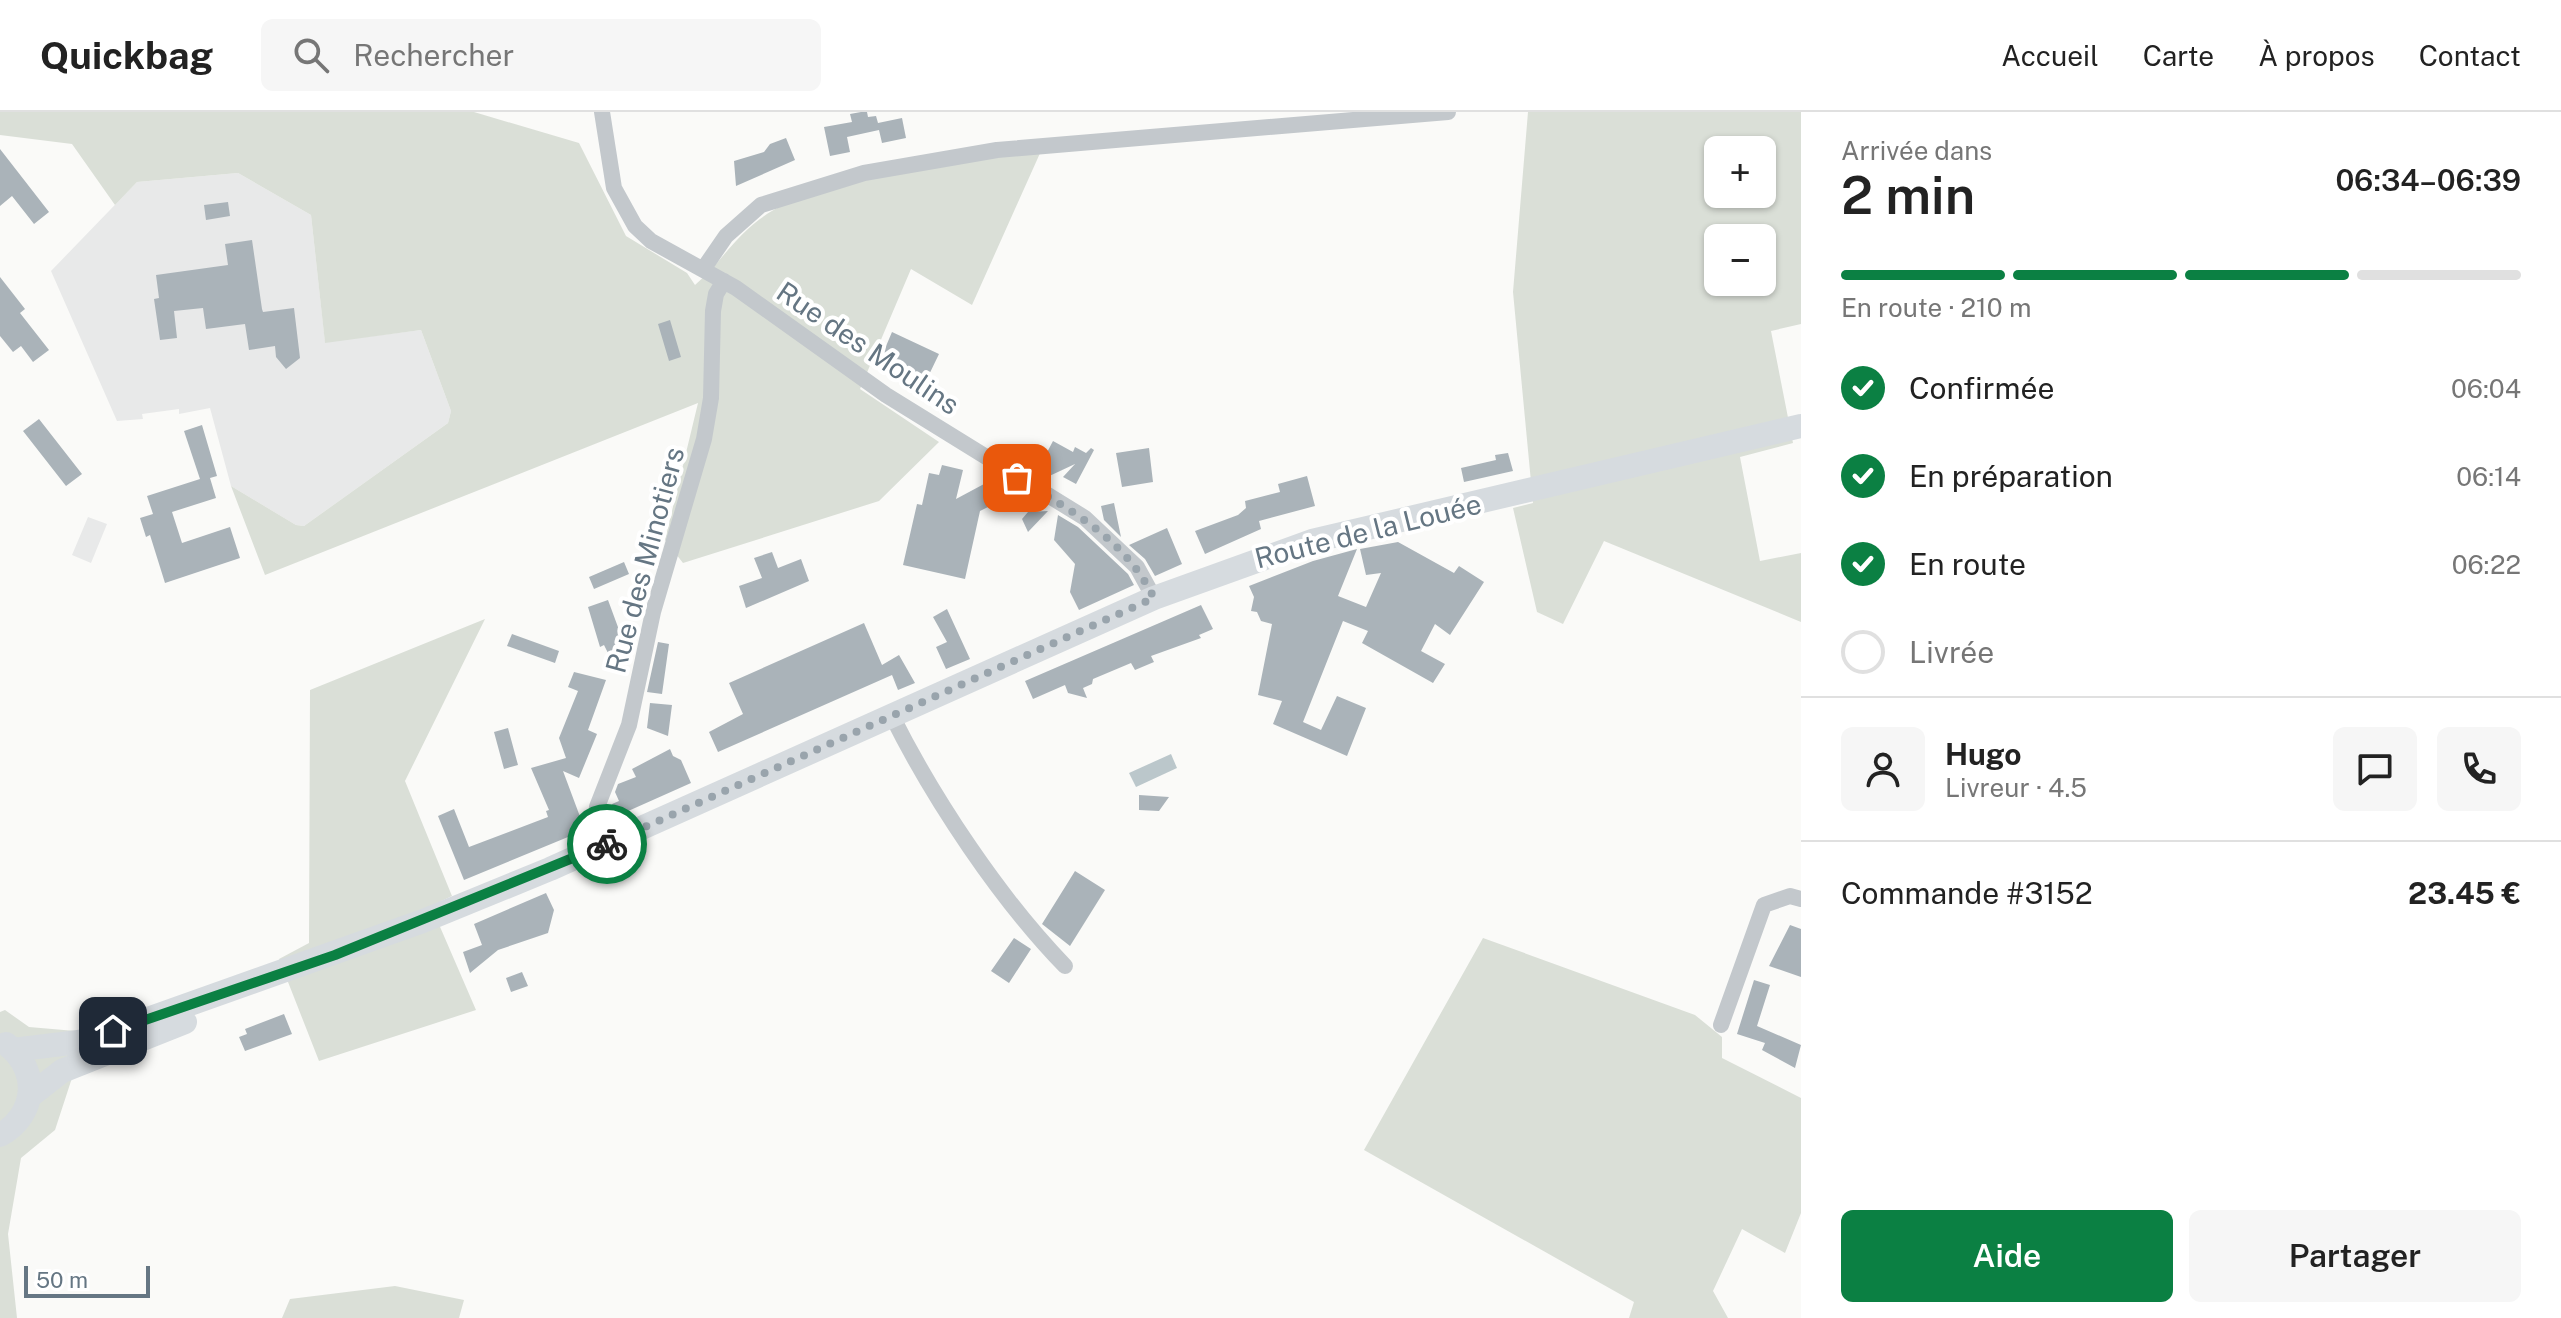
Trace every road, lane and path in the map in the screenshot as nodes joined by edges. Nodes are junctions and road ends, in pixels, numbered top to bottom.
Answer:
1 (602, 112) edge
2 (1448, 112) edge
3 (704, 268) junction
4 (724, 281) junction
5 (1801, 426) edge
6 (1154, 598) junction
7 (892, 716) junction
8 (603, 846) junction
9 (1801, 899) edge
10 (335, 955) junction
11 (1065, 966) dead end
12 (1721, 1025) dead end
13 (7, 1045) edge
14 (30, 1096) junction
15 (0, 1135) edge

1 - 3 street, Rue des Moulins
2 - 3 street
3 - 4 street, Rue des Moulins
4 - 6 street, Rue des Moulins
4 - 8 street, Rue des Minotiers
5 - 6 main road, Route de la Louée
6 - 7 main road, Route de la Louée
7 - 8 main road, Route de la Louée
7 - 11 street
8 - 10 main road, Route de la Louée
9 - 12 street
10 - 13 main road, Route de la Louée
10 - 14 main road, Route de la Louée
13 - 14 main road
14 - 15 main road, Route de la Louée

